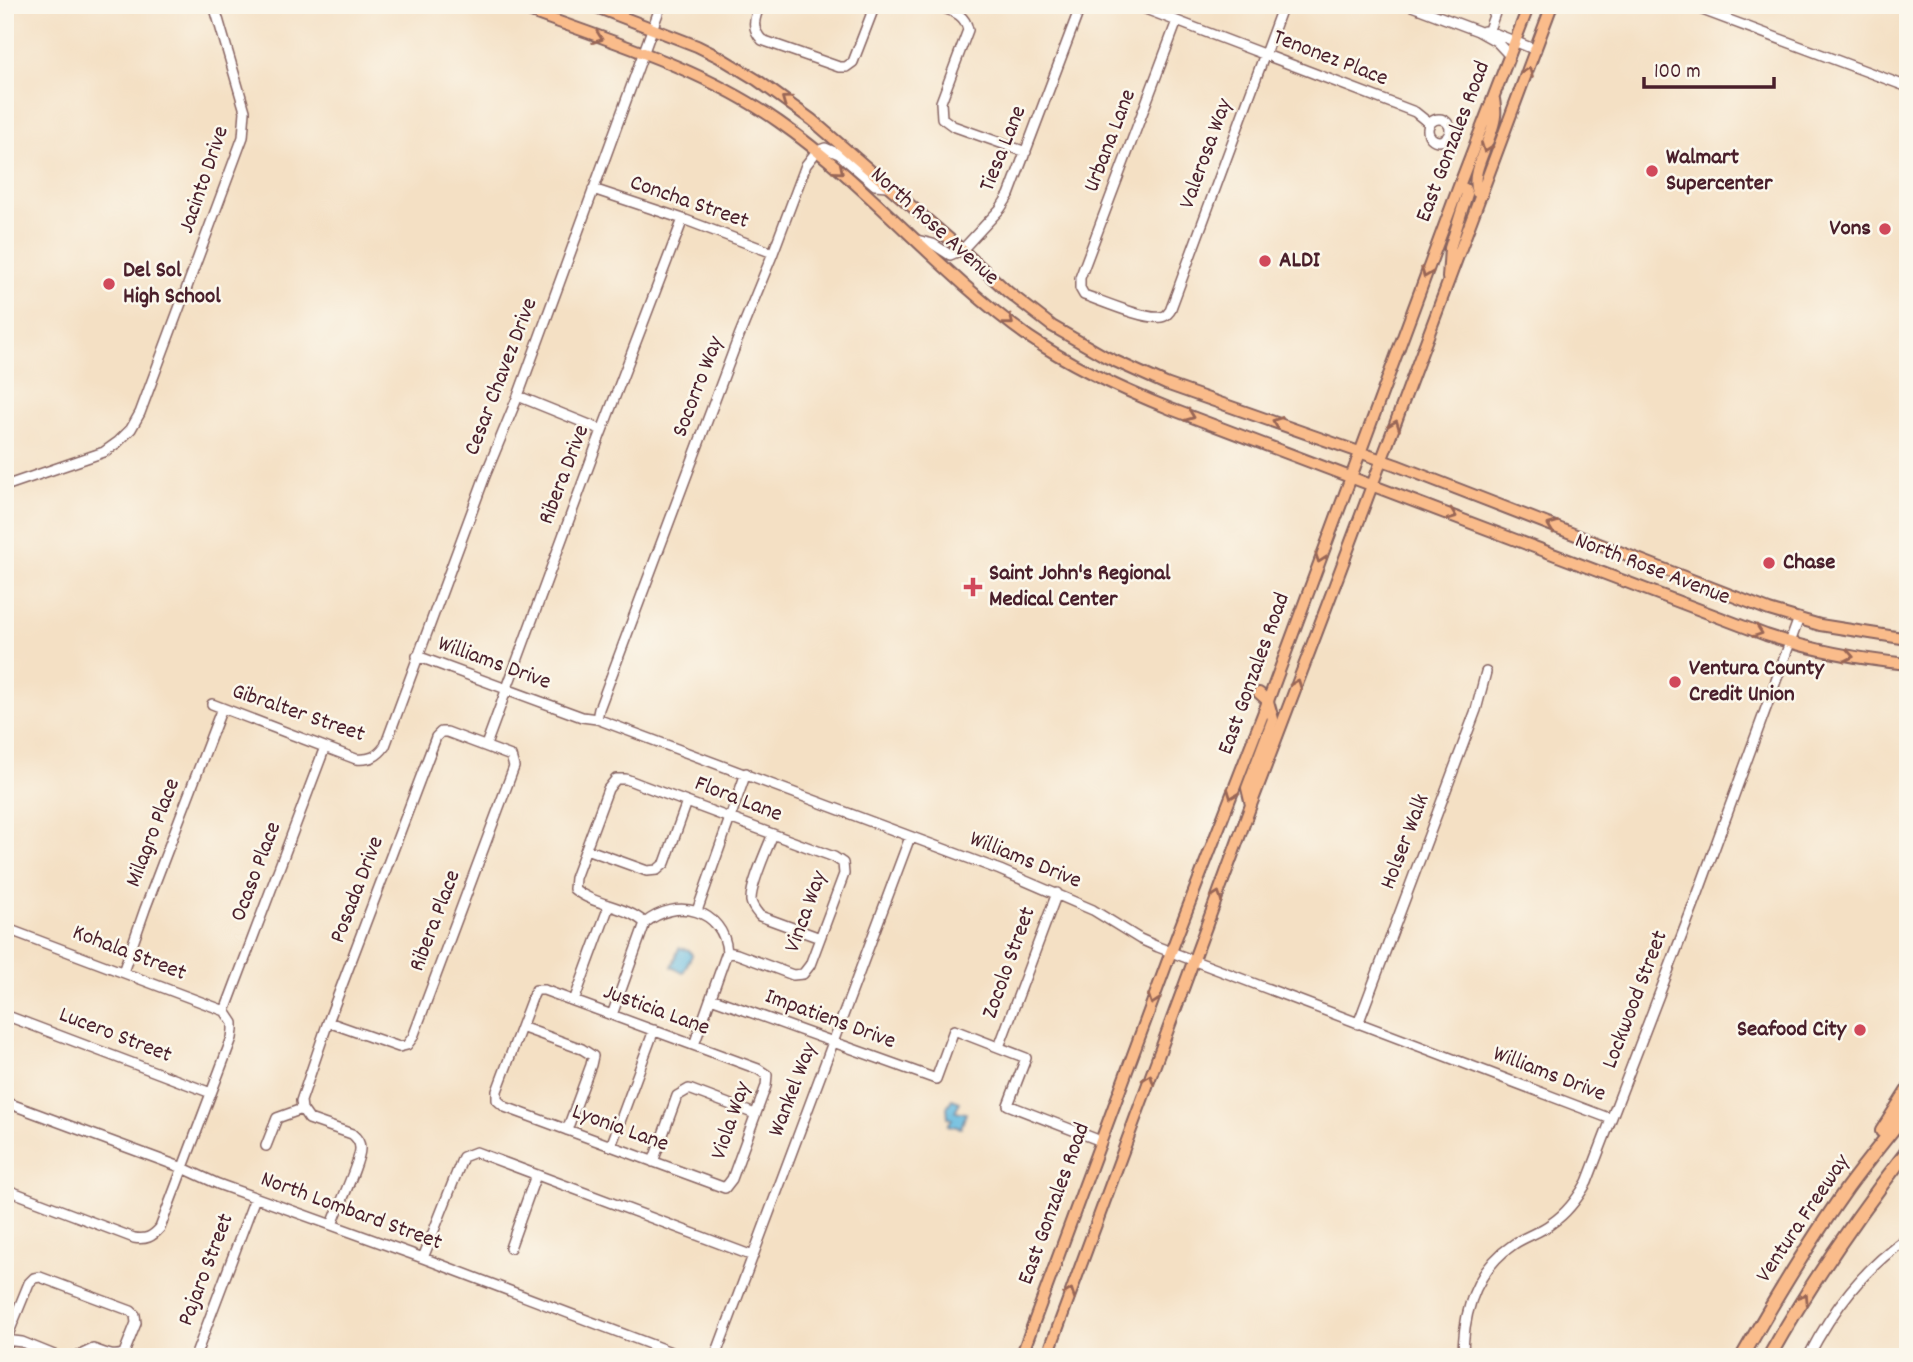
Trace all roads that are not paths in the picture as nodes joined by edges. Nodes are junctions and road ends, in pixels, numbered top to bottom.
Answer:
1 (214, 5) edge
2 (512, 5) edge
3 (591, 5) edge
4 (661, 5) edge
5 (760, 5) edge
6 (875, 5) edge
7 (936, 5) edge
8 (1081, 5) edge
9 (1135, 5) edge
10 (1283, 5) edge
11 (1409, 5) edge
12 (1498, 5) edge
13 (1529, 5) edge
14 (1552, 5) edge
15 (1689, 5) edge
16 (1177, 21) junction
17 (652, 28) junction
18 (1485, 33) junction
19 (1515, 41) junction
20 (1536, 50) junction
21 (642, 54) junction
22 (1265, 55) junction
23 (1510, 56) junction
24 (1908, 87) edge
25 (1494, 97) junction
26 (1430, 124) dead end
27 (817, 151) junction
28 (1026, 152) junction
29 (887, 186) junction
30 (1459, 186) junction
31 (593, 189) junction
32 (1482, 195) junction
33 (683, 219) junction
34 (917, 240) junction
35 (962, 250) junction
36 (773, 253) junction
37 (1448, 286) junction
38 (1166, 316) joint
39 (518, 396) junction
40 (602, 430) junction
41 (1359, 452) junction
42 (1382, 459) junction
43 (1350, 477) junction
44 (1372, 485) junction
45 (5, 486) edge
46 (1799, 618) junction
47 (1908, 639) edge
48 (1791, 643) junction
49 (417, 656) junction
50 (1908, 664) edge
51 (1486, 673) dead end
52 (505, 688) junction
53 (1264, 697) junction
54 (212, 704) dead end
55 (222, 708) junction
56 (597, 719) junction
57 (486, 746) junction
58 (325, 747) junction
59 (372, 758) joint
60 (746, 773) junction
61 (687, 802) junction
62 (1251, 805) junction
63 (730, 818) junction
64 (773, 834) junction
65 (910, 837) junction
66 (586, 849) junction
67 (844, 866) joint
68 (1057, 893) junction
69 (609, 906) junction
70 (697, 911) junction
71 (645, 923) junction
72 (5, 928) edge
73 (820, 938) junction
74 (727, 952) junction
75 (1171, 952) junction
76 (1193, 960) junction
77 (123, 972) junction
78 (711, 998) junction
79 (574, 1001) junction
80 (225, 1011) junction
81 (612, 1015) junction
82 (5, 1016) edge
83 (328, 1022) junction
84 (1359, 1024) junction
85 (521, 1027) junction
86 (654, 1030) junction
87 (832, 1043) junction
88 (694, 1045) junction
89 (999, 1047) junction
90 (763, 1072) joint
91 (1908, 1090) edge
92 (211, 1093) junction
93 (5, 1102) edge
94 (302, 1109) junction
95 (1908, 1110) edge
96 (755, 1114) junction
97 (1611, 1119) junction
98 (567, 1130) junction
99 (1101, 1141) junction
100 (266, 1146) dead end
101 (611, 1146) junction
102 (1905, 1156) edge
103 (653, 1162) junction
104 (183, 1168) junction
105 (536, 1175) junction
106 (728, 1184) joint
107 (1849, 1186) junction
108 (5, 1189) edge
109 (255, 1198) junction
110 (332, 1225) junction
111 (1908, 1238) edge
112 (510, 1248) dead end
113 (752, 1256) junction
114 (423, 1258) junction
115 (6, 1340) edge
116 (59, 1357) edge
117 (76, 1357) edge
118 (195, 1357) edge
119 (684, 1357) edge
120 (715, 1357) edge
121 (1021, 1357) edge
122 (1047, 1357) edge
123 (1463, 1357) edge
124 (1742, 1357) edge
125 (1769, 1357) edge
126 (1808, 1357) edge

1 - 45 street, Jacinto Drive
2 -> 21 main road, North Rose Avenue
3 - 17 main road, North Rose Avenue
4 - 17 street, Cesar Chavez Drive
5 - 6 street
7 - 28 street
8 - 28 street, Tiesa Lane
9 - 16 street, Tenonez Place
10 - 22 street, Valerosa Way
11 - 18 street
12 - 18 street
13 - 19 main road, East Gonzales Road
14 - 20 main road, East Gonzales Road
15 - 24 street
16 - 22 street, Tenonez Place
16 - 38 street, Urbana Lane
17 - 21 street, Cesar Chavez Drive
29 -> 17 main road, North Rose Avenue
18 - 19 street
18 - 23 street
19 - 20 street
19 - 23 main road, East Gonzales Road
32 -> 20 main road, East Gonzales Road
21 - 27 main road, North Rose Avenue
21 - 31 street, Cesar Chavez Drive
22 - 26 street, Tenonez Place
22 - 38 street, Valerosa Way
23 - 25 main road, East Gonzales Road
25 - 30 main road, East Gonzales Road
25 -> 32 main road
27 - 29 street
27 -> 34 main road, North Rose Avenue
27 - 36 street, Socorro Way
28 - 35 street, Tiesa Lane
29 - 35 main road, North Rose Avenue
30 - 37 main road
30 -> 41 main road, East Gonzales Road
31 - 33 street, Concha Street
31 - 39 street, Cesar Chavez Drive
32 - 37 main road, East Gonzales Road
33 - 36 street, Concha Street
33 - 40 street, Ribera Drive
34 - 35 street
34 -> 43 main road, North Rose Avenue
41 -> 35 main road, North Rose Avenue
36 - 56 street, Socorro Way
42 -> 37 main road, East Gonzales Road
39 - 40 street
39 - 49 street, Cesar Chavez Drive
40 - 52 street, Ribera Drive
41 - 42 main road, North Rose Avenue
41 - 43 main road, East Gonzales Road
42 - 44 main road, East Gonzales Road
46 -> 42 main road, North Rose Avenue
43 - 44 main road, North Rose Avenue
43 -> 53 main road, East Gonzales Road
44 -> 48 main road, North Rose Avenue
62 -> 44 main road, East Gonzales Road
46 - 47 main road, North Rose Avenue
46 - 48 street, Lockwood Street
48 -> 50 main road, North Rose Avenue
48 - 97 street, Lockwood Street
49 - 52 street, Williams Drive
49 - 59 street, Cesar Chavez Drive
51 - 84 street, Holser Walk
52 - 56 street, Williams Drive
52 - 57 street, Ribera Drive
53 - 62 main road
53 -> 75 main road, East Gonzales Road
54 - 55 street, Gibralter Street
55 - 58 street, Gibralter Street
55 - 77 street, Milagro Place
56 - 60 street, Williams Drive
57 - 83 street, Posada Drive
57 - 83 street, Ribera Place
58 - 59 street, Gibralter Street
58 - 80 street, Ocaso Place
60 - 63 street
60 - 65 street, Williams Drive
61 - 63 street, Flora Lane
61 - 66 street
61 - 66 street, Flora Lane
76 -> 62 main road, East Gonzales Road
63 - 64 street, Flora Lane
63 - 70 street
64 - 67 street, Flora Lane
64 - 73 street
65 - 68 street, Williams Drive
65 - 87 street, Wankel Way
66 - 69 street
67 - 73 street, Vinca Way
68 - 75 street, Williams Drive
68 - 89 street, Zocolo Street
69 - 71 street
69 - 79 street
70 - 71 street
70 - 74 street
71 - 81 street
72 - 77 street, Kohala Street
73 - 74 street, Vinca Way
74 - 78 street
75 - 76 street, Williams Drive
75 -> 99 main road, East Gonzales Road
76 - 84 street, Williams Drive
122 -> 76 main road, East Gonzales Road
77 - 80 street, Kohala Street
78 - 87 street, Impatiens Drive
78 - 88 street
79 - 81 street, Justicia Lane
79 - 85 street, Justicia Lane
80 - 92 street
81 - 86 street, Justicia Lane
82 - 92 street, Lucero Street
83 - 94 street, Posada Drive
84 - 97 street, Williams Drive
85 - 98 street, Lyonia Lane
85 - 98 street
86 - 88 street, Justicia Lane
86 - 101 street
87 - 89 street, Impatiens Drive
87 - 113 street, Wankel Way
88 - 90 street, Justicia Lane
89 - 99 street
90 - 96 street, Viola Way
91 - 107 highway
92 - 104 street
93 - 104 street, North Lombard Street
94 - 100 street
94 - 110 street
95 - 107 highway, Ventura Freeway
96 - 103 street
96 - 106 street, Viola Way
97 - 123 street, Lockwood Street
98 - 101 street, Lyonia Lane
99 - 121 main road, East Gonzales Road
101 - 103 street, Lyonia Lane
125 -> 102 highway, Ventura Freeway
103 - 106 street, Lyonia Lane
104 - 108 street
104 - 109 street, North Lombard Street
105 - 112 street
105 - 113 street
105 - 114 street
107 - 124 highway, Ventura Freeway
109 - 110 street, North Lombard Street
109 - 118 street, Pajaro Street
110 - 114 street, North Lombard Street
111 - 126 street
113 - 120 street, Wankel Way
114 - 119 street, North Lombard Street
115 - 116 street
115 - 117 street

